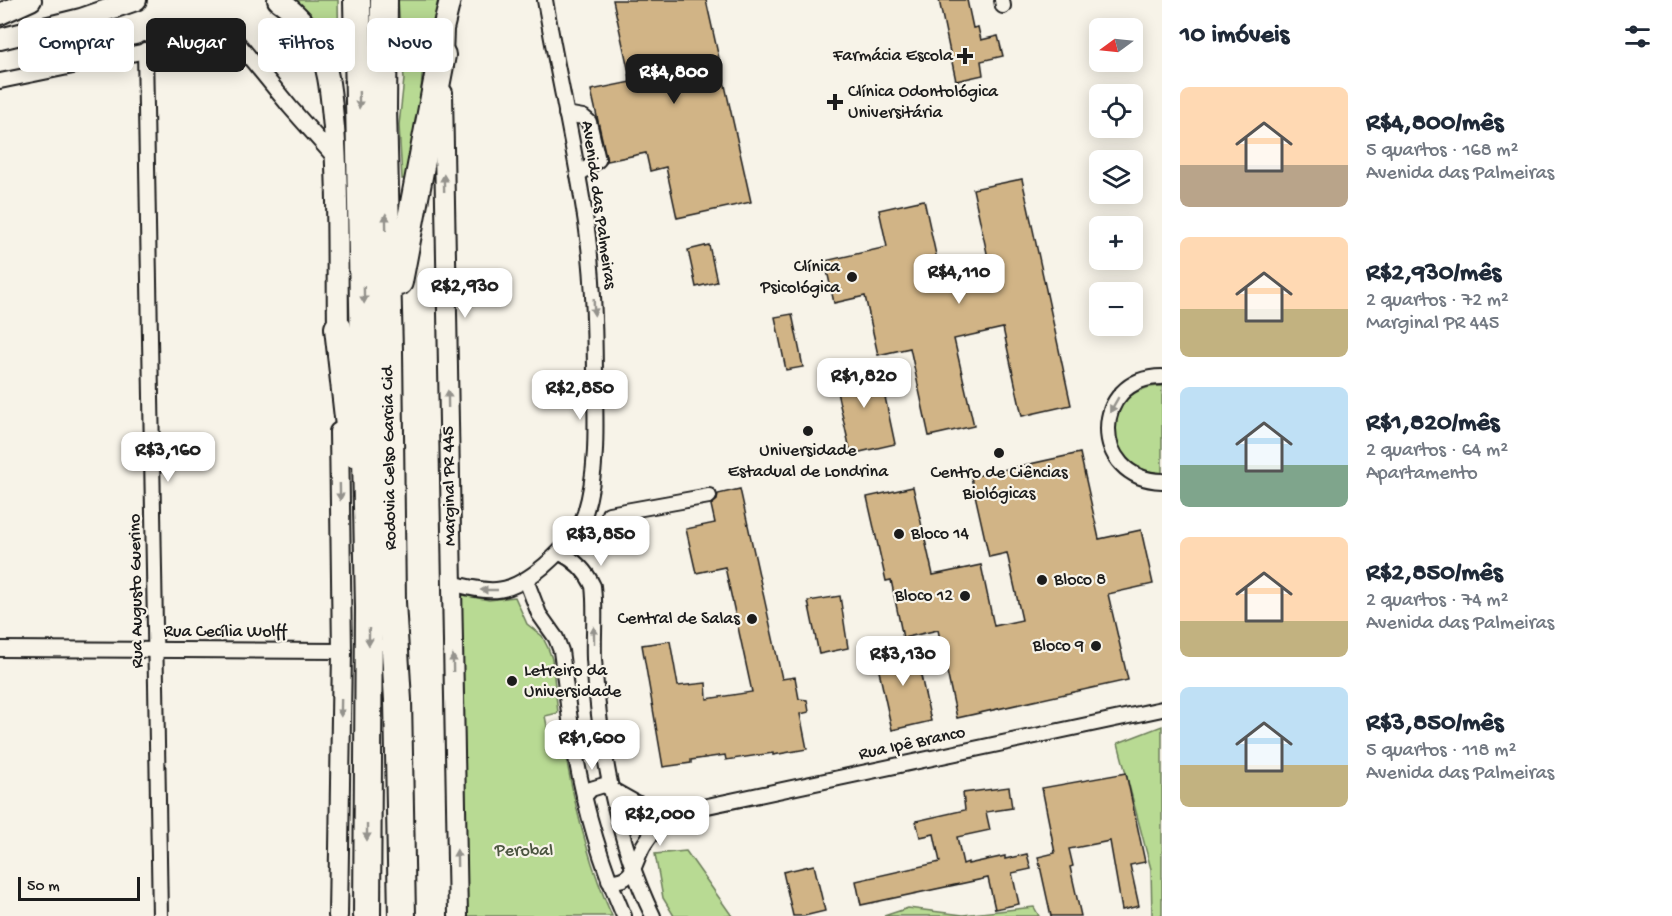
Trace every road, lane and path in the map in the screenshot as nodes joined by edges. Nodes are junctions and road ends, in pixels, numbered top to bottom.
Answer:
1 (31, 0) edge
2 (136, 0) edge
3 (278, 0) edge
4 (357, 0) edge
5 (384, 0) edge
6 (450, 0) edge
7 (545, 0) edge
8 (0, 14) edge
9 (446, 18) edge
10 (0, 39) edge
11 (145, 50) junction
12 (439, 72) edge
13 (442, 72) edge
14 (0, 81) edge
15 (566, 114) junction
16 (336, 159) junction
17 (578, 175) junction
18 (338, 328) junction
19 (389, 351) junction
20 (1162, 377) edge
21 (1162, 481) edge
22 (709, 496) dead end
23 (609, 514) dead end
24 (560, 553) junction
25 (526, 580) junction
26 (452, 583) junction
27 (369, 608) junction
28 (0, 650) edge
29 (156, 650) junction
30 (342, 651) junction
31 (398, 700) junction
32 (1162, 709) edge
33 (612, 788) junction
34 (584, 797) junction
35 (670, 814) junction
36 (634, 869) junction
37 (609, 881) junction
38 (160, 916) edge
39 (338, 916) edge
40 (366, 916) edge
41 (402, 916) edge
42 (414, 916) edge
43 (458, 916) edge
44 (624, 916) edge
45 (653, 916) edge

1 - 8 main road
2 - 10 main road
3 - 16 main road
4 -> 27 highway, Rodovia Celso Garcia Cid
19 -> 5 highway, Rodovia Celso Garcia Cid
6 - 9 main road
7 - 15 street, Avenida das Palmeiras
11 - 14 street
11 - 16 street
11 - 29 street, Rua Augusto Guerino
12 - 19 highway
26 -> 13 street, Marginal PR 445
15 - 17 street, Avenida das Palmeiras
15 - 17 street
16 - 18 main road
17 -> 24 street, Avenida das Palmeiras
18 - 27 highway
18 -> 30 street
19 - 31 highway, Rodovia Celso Garcia Cid
20 -> 21 street
22 - 23 street
24 - 25 street, Avenida das Palmeiras
33 -> 24 street
25 -> 26 street, Avenida das Palmeiras
25 - 34 street
43 -> 26 street, Marginal PR 445
27 -> 40 highway, Rodovia Celso Garcia Cid
28 - 29 street, Rua Cecília Wolff
29 - 30 street, Rua Cecília Wolff
29 - 38 street, Rua Augusto Guerino
30 -> 39 street
31 - 41 highway, Rodovia Celso Garcia Cid
31 - 42 highway
32 - 35 street, Rua Ipê Branco
33 - 34 street
33 - 35 street
33 - 36 street
34 - 37 street
35 - 36 street
36 - 37 street
36 - 45 street
37 - 44 street

